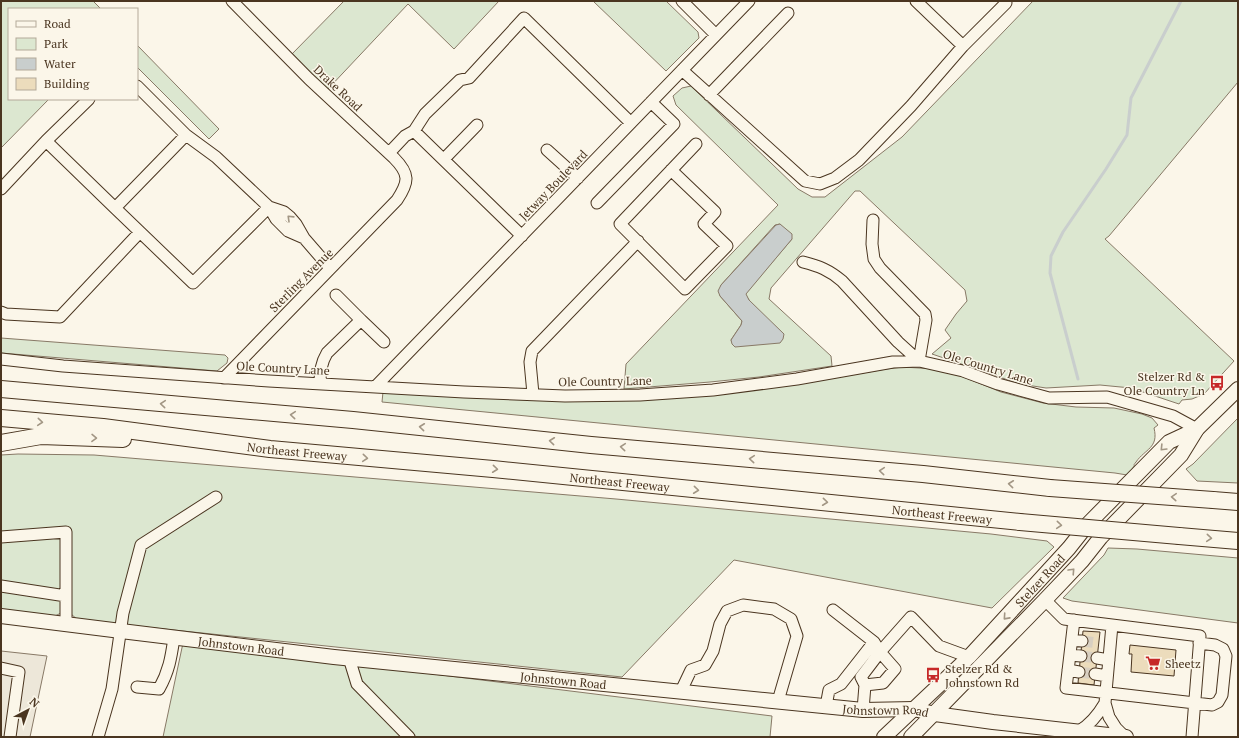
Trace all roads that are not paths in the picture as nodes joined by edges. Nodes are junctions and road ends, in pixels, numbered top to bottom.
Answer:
1 (232, 1) edge
2 (682, 1) edge
3 (749, 1) edge
4 (916, 1) edge
5 (1006, 3) dead end
6 (788, 13) dead end
7 (716, 35) junction
8 (963, 46) junction
9 (682, 70) junction
10 (138, 87) edge
11 (709, 95) junction
12 (88, 100) edge
13 (651, 102) junction
14 (631, 123) junction
15 (477, 125) dead end
16 (414, 131) junction
17 (186, 135) junction
18 (46, 141) junction
19 (696, 144) dead end
20 (547, 150) dead end
21 (388, 153) junction
22 (444, 159) junction
23 (671, 170) junction
24 (578, 178) junction
25 (1, 189) edge
26 (397, 200) joint
27 (597, 203) dead end
28 (269, 207) junction
29 (115, 208) junction
30 (873, 220) dead end
31 (140, 232) junction
32 (522, 236) junction
33 (638, 242) junction
34 (803, 262) dead end
35 (330, 268) junction
36 (336, 295) dead end
37 (1, 312) edge
38 (361, 320) junction
39 (384, 342) dead end
40 (1, 359) edge
41 (918, 361) junction
42 (224, 378) junction
43 (1, 384) edge
44 (320, 384) junction
45 (376, 386) junction
46 (1, 389) edge
47 (1238, 389) edge
48 (40, 392) junction
49 (533, 394) junction
50 (1, 418) edge
51 (1197, 429) junction
52 (1, 443) edge
53 (270, 449) junction
54 (216, 498) dead end
55 (1238, 502) edge
56 (1, 537) edge
57 (1238, 541) edge
58 (1, 586) edge
59 (66, 596) junction
60 (1045, 600) junction
61 (833, 610) dead end
62 (1, 616) edge
63 (1074, 620) junction
64 (66, 624) junction
65 (1112, 625) junction
66 (121, 632) junction
67 (174, 638) junction
68 (874, 642) junction
69 (1098, 643) tunnel mouth
70 (1199, 643) junction
71 (1110, 644) junction
72 (880, 652) junction
73 (969, 657) junction
74 (349, 658) junction
75 (1097, 658) tunnel mouth
76 (1109, 660) junction
77 (1, 668) edge
78 (1095, 674) tunnel mouth
79 (1108, 676) junction
80 (865, 685) junction
81 (137, 686) dead end
82 (681, 691) junction
83 (1106, 698) junction
84 (778, 701) junction
85 (1194, 704) junction
86 (826, 706) junction
87 (914, 709) junction
88 (863, 710) junction
89 (935, 714) junction
90 (1079, 732) junction
91 (10, 737) edge
92 (98, 737) edge
93 (409, 737) edge
94 (884, 737) edge
95 (911, 737) edge
96 (1126, 737) edge
97 (1192, 737) edge

1 - 21 street, Drake Road
2 - 7 street
3 - 7 street, Jetway Boulevard
4 - 8 street
5 - 8 street
6 - 11 street
7 - 9 street, Jetway Boulevard
8 - 11 street
9 - 11 street
9 - 13 street, Jetway Boulevard
10 - 17 street
12 - 18 street
13 - 14 street, Jetway Boulevard
13 - 27 street
14 - 16 street
14 - 24 street, Jetway Boulevard
15 - 22 street
16 - 21 street
16 - 22 street
17 - 28 street
17 - 29 street
18 - 25 street
18 - 29 street
19 - 23 street
20 - 24 street
21 - 26 street, Drake Road
22 - 32 street
23 - 33 street
23 - 33 street
24 - 32 street, Jetway Boulevard
26 - 35 street, Sterling Avenue
28 - 31 street
28 - 35 street
29 - 31 street
30 - 41 street
31 - 37 street
32 - 45 street, Jetway Boulevard
33 - 49 street
34 - 41 street
35 - 42 street, Sterling Avenue
36 - 38 street
38 - 39 street
38 - 44 street
40 - 42 street, Ole Country Lane
41 - 49 street, Ole Country Lane
41 - 51 street, Ole Country Lane
42 - 44 street, Ole Country Lane
43 - 48 highway
44 - 45 street, Ole Country Lane
45 - 49 street, Ole Country Lane
46 - 48 highway
47 - 51 main road, Stelzer Road
55 -> 48 highway, bridge
50 -> 53 highway, Northeast Freeway
60 -> 51 main road, Stelzer Road
51 -> 73 main road, Stelzer Road
52 -> 53 highway
53 -> 57 highway, Northeast Freeway, bridge
54 - 66 street
56 - 59 street
58 - 59 street
59 - 64 street
60 - 63 street
60 - 89 main road, Stelzer Road
61 - 68 street
62 - 64 main road, Johnstown Road
63 - 65 street
63 - 83 street
64 - 66 main road, Johnstown Road
65 - 70 street
65 - 71 street
66 - 67 main road, Johnstown Road
66 - 92 street
67 - 74 main road, Johnstown Road
67 - 81 street
68 - 72 street
68 - 86 street
69 - 71 street
70 - 85 street
70 - 85 street
71 - 76 street
72 - 73 street
72 - 80 street
72 - 80 street
73 - 87 main road, Stelzer Road
74 - 82 main road, Johnstown Road
74 - 93 street
75 - 76 street
76 - 79 street
77 - 91 street
78 - 79 street
79 - 83 street
80 - 88 street
82 - 84 main road, Johnstown Road
82 - 84 street
83 - 85 street
83 - 90 street
83 - 96 street
84 - 86 main road, Johnstown Road
85 - 97 street
86 - 88 main road, Johnstown Road
87 - 88 main road, Johnstown Road
87 - 89 main road, Johnstown Road
87 - 94 main road, Stelzer Road
89 - 90 main road, Johnstown Road
89 - 95 main road, Stelzer Road
90 - 96 main road, Johnstown Road

